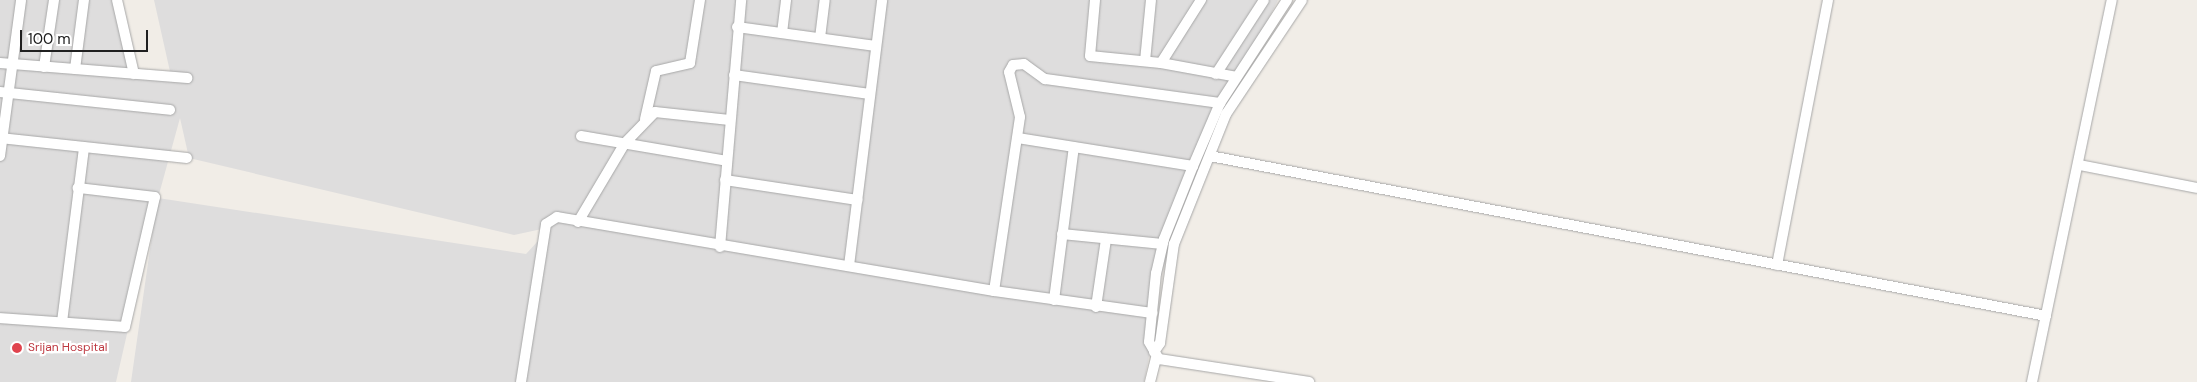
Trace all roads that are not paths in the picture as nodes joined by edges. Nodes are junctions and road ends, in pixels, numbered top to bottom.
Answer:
1 (21, 0) edge
2 (54, 0) edge
3 (84, 0) edge
4 (118, 0) edge
5 (700, 0) edge
6 (741, 0) edge
7 (786, 0) edge
8 (824, 0) edge
9 (882, 0) edge
10 (1095, 0) edge
11 (1151, 0) edge
12 (1201, 0) edge
13 (1264, 0) edge
14 (1287, 0) edge
15 (1302, 0) edge
16 (1828, 0) edge
17 (2112, 0) edge
18 (737, 27) junction
19 (782, 33) junction
20 (820, 38) junction
21 (876, 46) junction
22 (1145, 61) junction
23 (0, 62) edge
24 (1161, 63) junction
25 (12, 65) junction
26 (44, 67) junction
27 (74, 69) junction
28 (134, 74) junction
29 (1216, 74) junction
30 (734, 75) junction
31 (1237, 77) junction
32 (187, 78) dead end
33 (4, 92) edge
34 (870, 94) junction
35 (1220, 103) junction
36 (170, 110) dead end
37 (644, 119) junction
38 (730, 120) junction
39 (582, 136) dead end
40 (1, 138) edge
41 (1018, 138) junction
42 (625, 143) junction
43 (84, 147) junction
44 (1074, 148) junction
45 (0, 156) edge
46 (1210, 156) junction
47 (187, 158) dead end
48 (727, 161) junction
49 (2080, 165) junction
50 (1193, 166) junction
51 (725, 180) junction
52 (78, 188) junction
53 (2197, 188) edge
54 (857, 200) junction
55 (578, 222) junction
56 (1062, 234) junction
57 (1106, 240) junction
58 (1163, 244) junction
59 (720, 247) junction
60 (1777, 265) junction
61 (849, 266) junction
62 (994, 292) junction
63 (1054, 300) junction
64 (1096, 307) junction
65 (1152, 313) junction
66 (2046, 316) junction
67 (0, 318) edge
68 (62, 322) junction
69 (1155, 355) junction
70 (521, 382) edge
71 (1150, 382) edge
72 (1309, 382) edge
73 (2032, 382) edge

1 - 25 street
2 - 26 street
3 - 27 street
4 - 28 street
5 - 37 street
6 - 18 street
7 - 19 street
8 - 20 street
9 - 21 street
10 - 22 street
11 - 22 street
12 - 24 street
13 - 29 street
14 - 31 street
15 - 46 street
16 - 60 street
17 - 49 street
18 - 19 street
18 - 30 street
19 - 20 street
20 - 21 street
21 - 34 street
22 - 24 street
23 - 25 street
24 - 29 street
25 - 26 street
25 - 33 street
26 - 27 street
27 - 28 street
28 - 32 street
29 - 31 street
30 - 34 street
30 - 38 street
31 - 35 street
33 - 36 street
33 - 40 street
34 - 54 street
35 - 41 street
35 - 50 street
37 - 38 street
37 - 42 street
38 - 48 street
39 - 42 street
40 - 43 street
40 - 45 street
41 - 44 street
41 - 62 street
42 - 48 street
42 - 55 street
43 - 47 street
43 - 52 street
44 - 50 street
44 - 56 street
46 - 60 street
46 - 69 street
48 - 51 street
49 - 53 street
49 - 66 street
50 - 58 street
51 - 54 street
51 - 59 street
52 - 68 street
52 - 68 street
54 - 61 street
55 - 59 street
55 - 70 street
56 - 57 street
56 - 63 street
57 - 58 street
57 - 64 street
58 - 65 street
59 - 61 street
60 - 66 street
61 - 62 street
62 - 63 street
63 - 64 street
64 - 65 street
65 - 69 street
66 - 73 street
67 - 68 street
69 - 71 street
69 - 72 street

